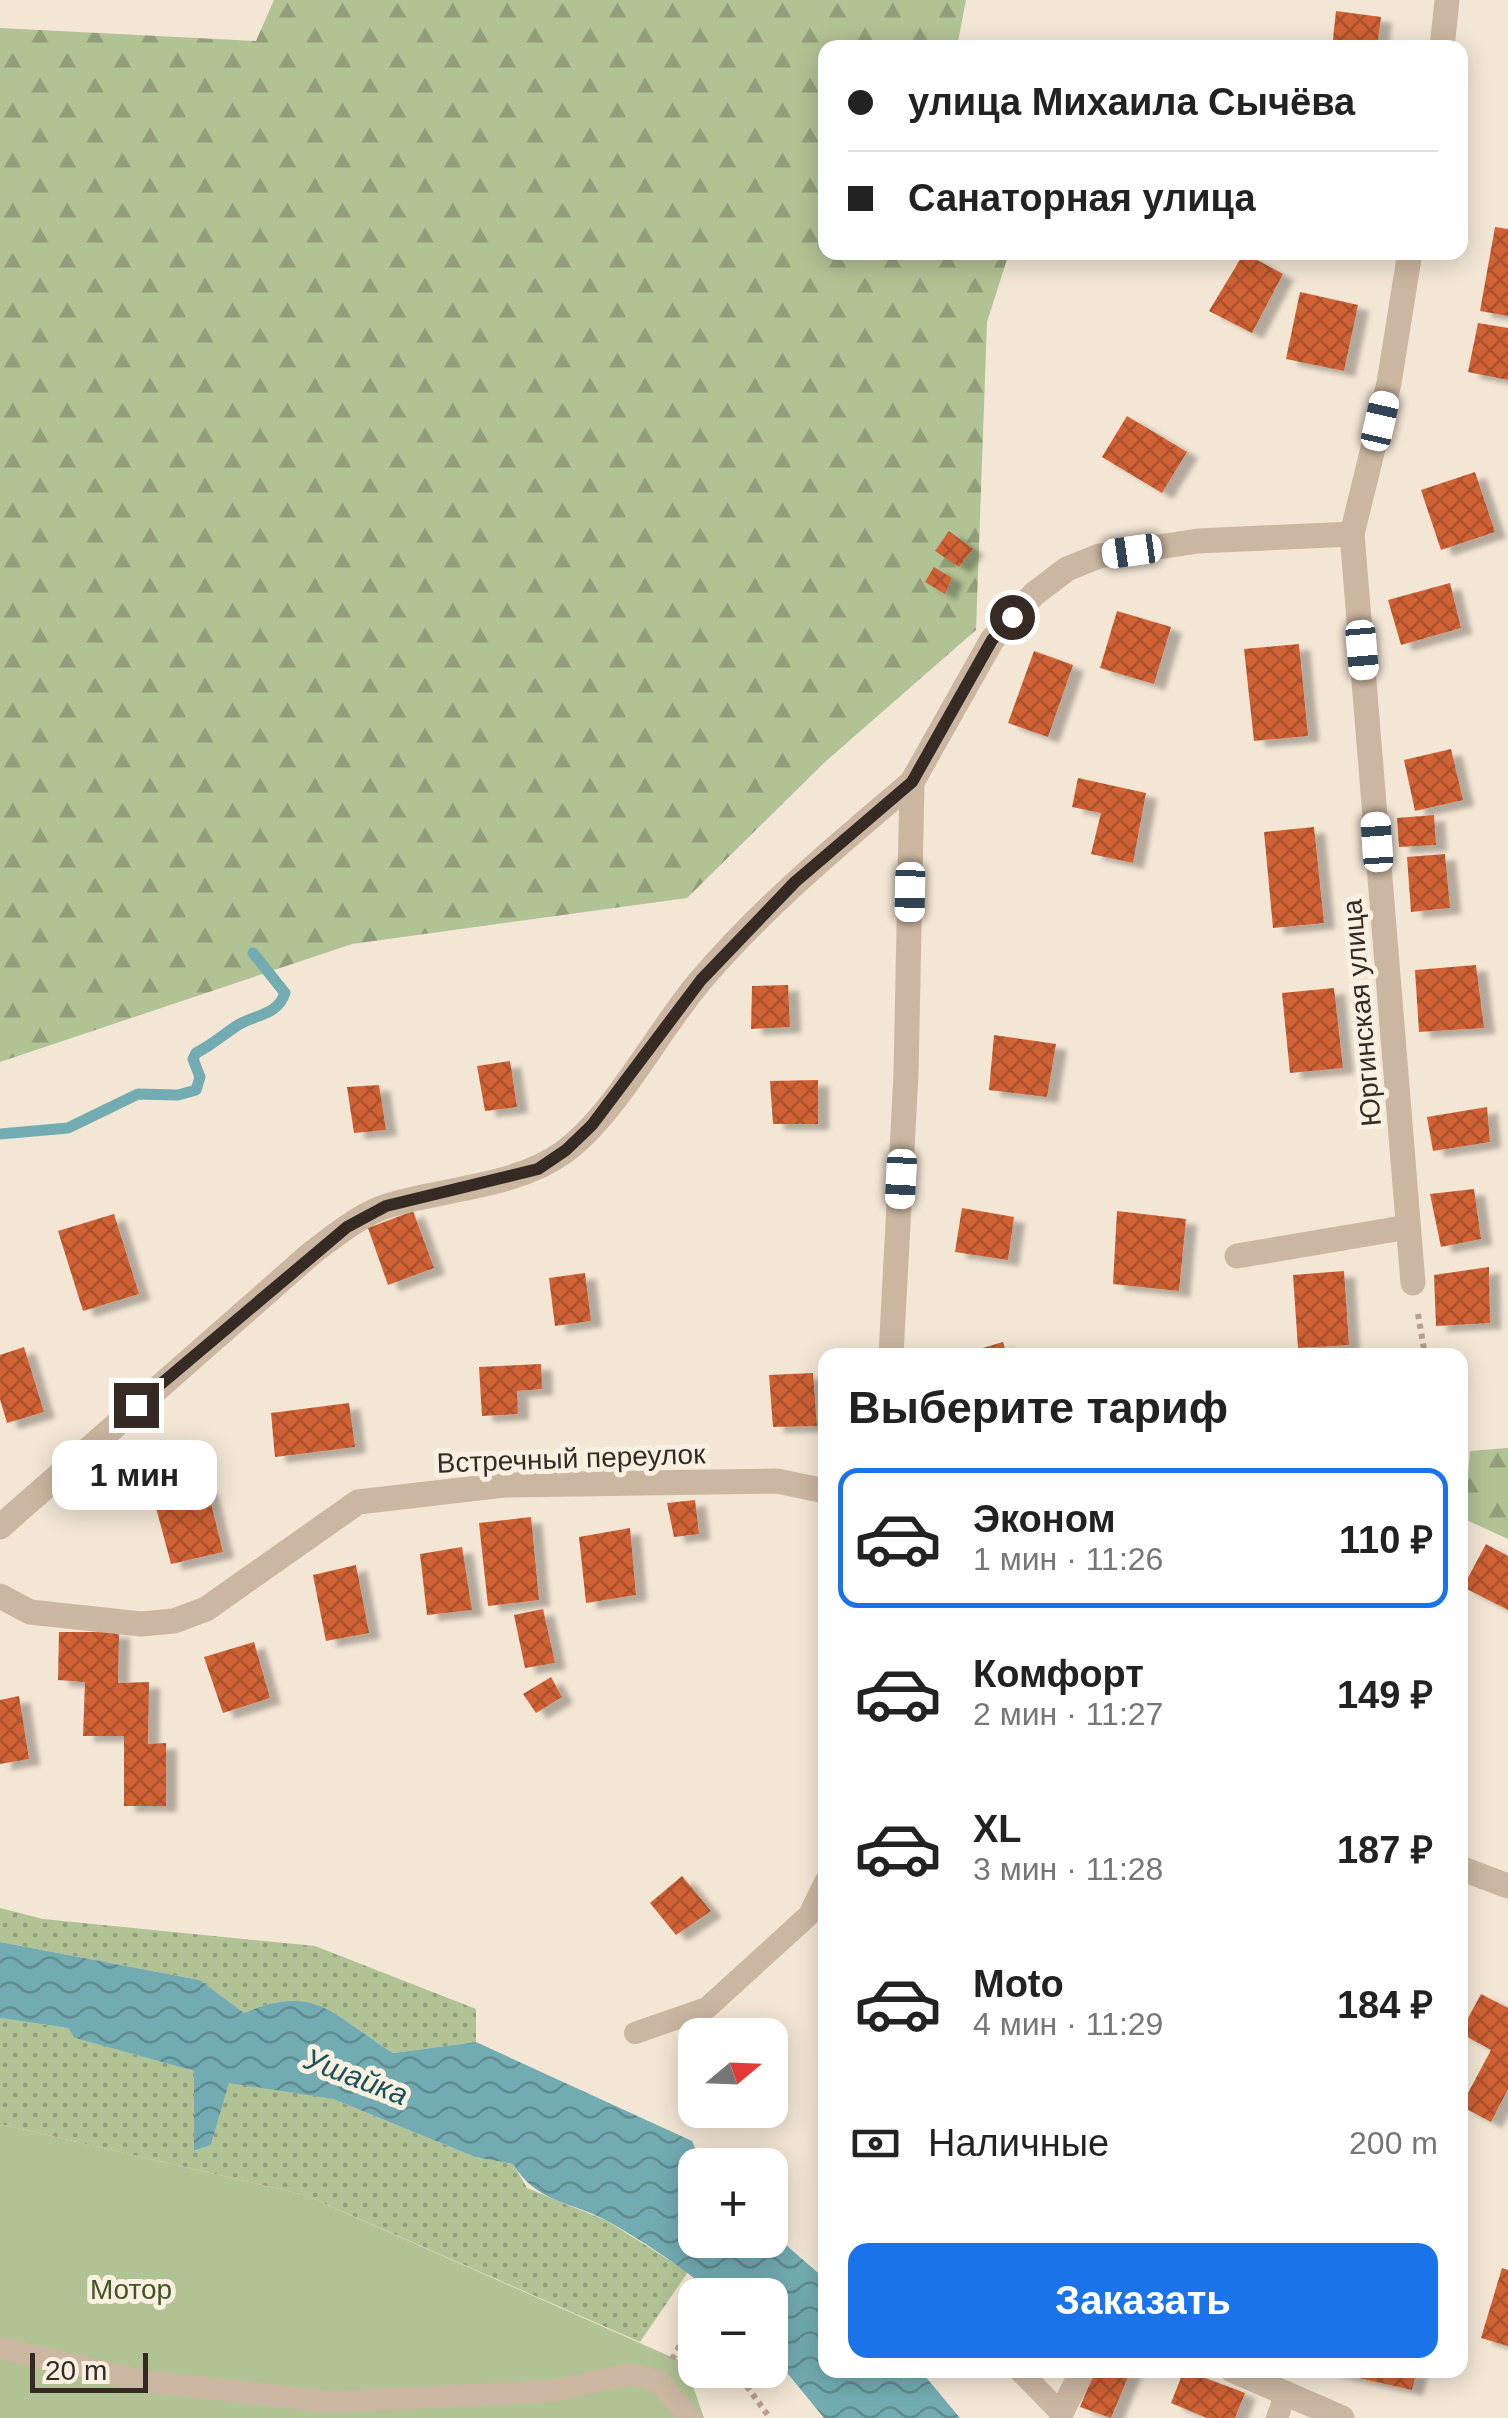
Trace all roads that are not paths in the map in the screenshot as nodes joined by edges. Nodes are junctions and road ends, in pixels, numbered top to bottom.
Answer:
1 (1447, 0) edge
2 (1443, 40) edge
3 (1409, 260) edge
4 (1352, 534) junction
5 (912, 782) junction
6 (1408, 1226) junction
7 (1237, 1256) dead end
8 (1413, 1283) road end
9 (892, 1348) edge
10 (818, 1490) edge
11 (0, 1527) edge
12 (0, 1596) edge
13 (1468, 1871) edge
14 (1508, 1886) edge
15 (818, 1896) edge
16 (635, 2033) dead end
17 (0, 2348) edge
18 (1027, 2378) edge
19 (1079, 2378) edge
20 (1252, 2378) edge
21 (1286, 2392) junction
22 (1060, 2413) joint
23 (689, 2418) edge
24 (1277, 2418) edge
25 (1342, 2418) edge

1 - 2 street
3 - 4 street, Юргинская улица
4 - 5 street
4 - 6 street, Юргинская улица
5 - 9 street
5 - 11 street
6 - 7 street
6 - 8 street, Юргинская улица
10 - 12 street, Встречный переулок
13 - 14 street
15 - 16 lane
17 - 23 lane
18 - 22 lane
19 - 22 street
20 - 21 street
21 - 24 lane
21 - 25 street

